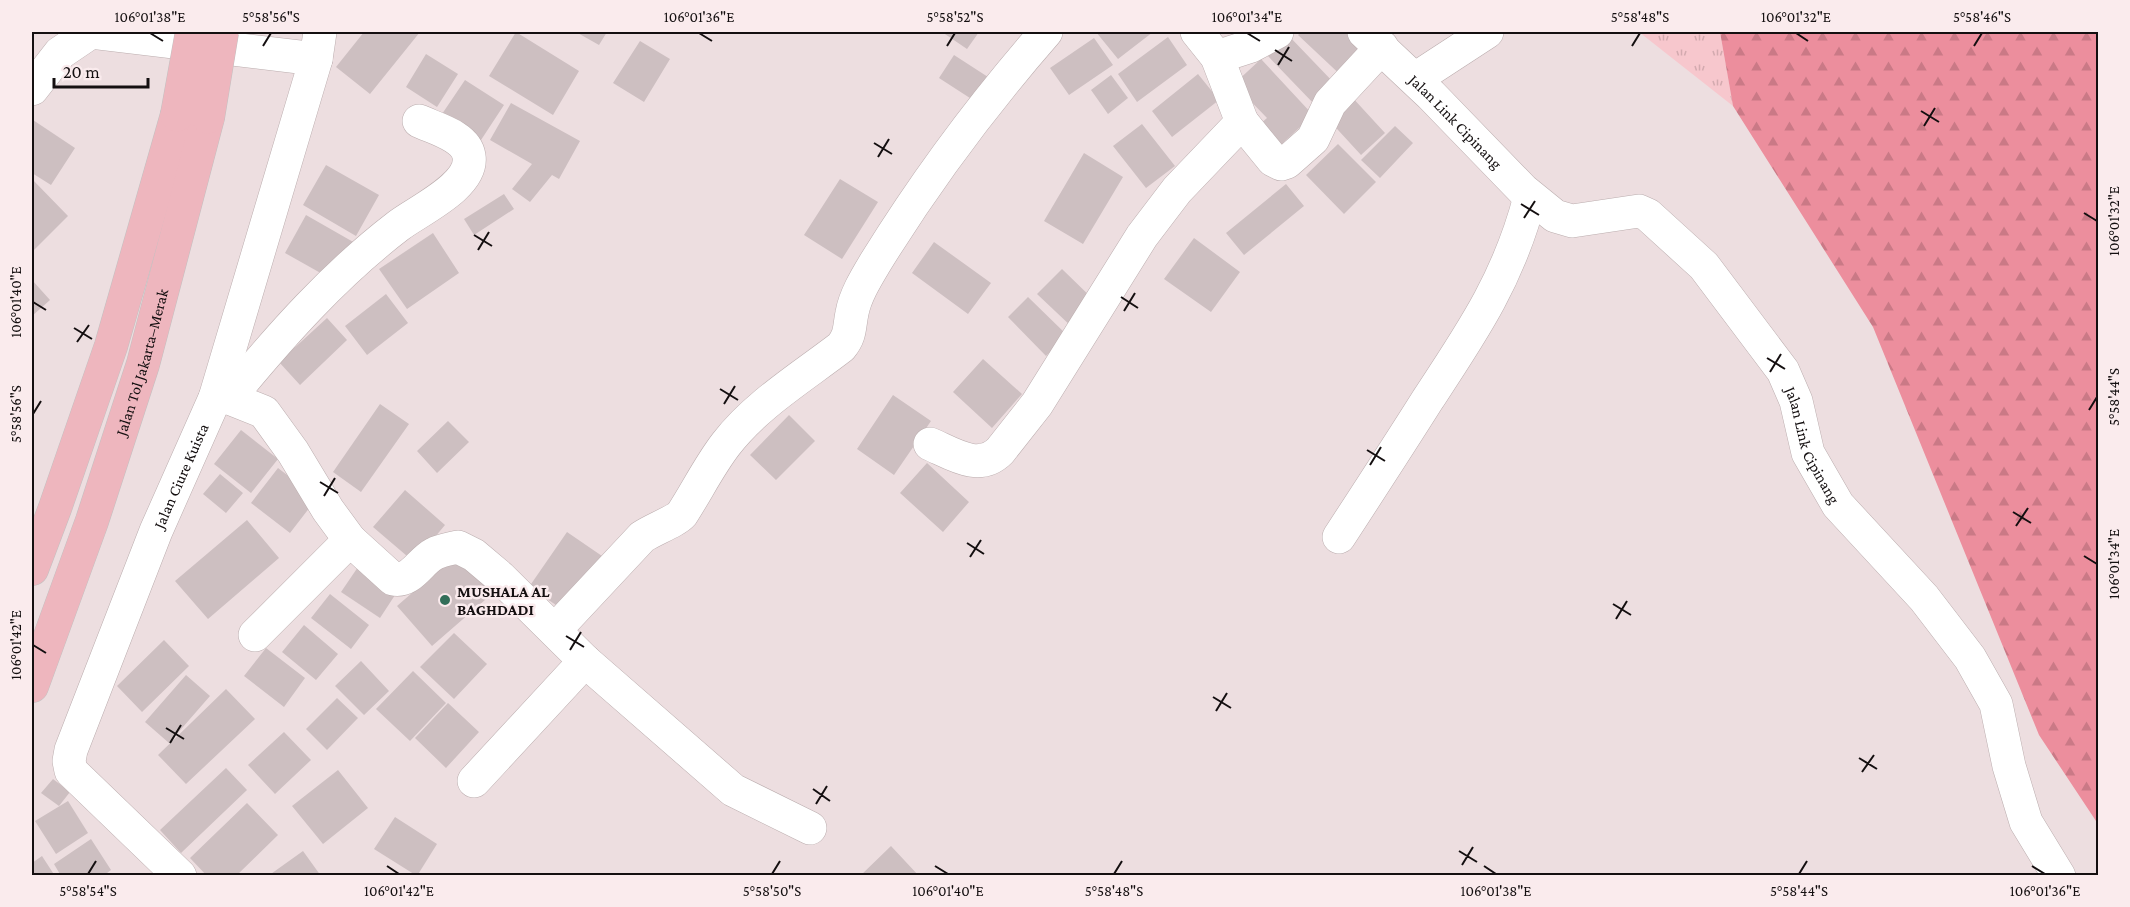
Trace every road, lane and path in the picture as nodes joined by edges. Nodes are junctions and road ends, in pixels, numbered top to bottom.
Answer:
1 (192, 32) edge
2 (222, 32) edge
3 (1046, 32) edge
4 (1197, 32) edge
5 (1277, 32) edge
6 (1487, 32) edge
7 (1373, 39) edge
8 (318, 45) edge
9 (1217, 57) junction
10 (1415, 79) junction
11 (32, 89) edge
12 (193, 116) junction
13 (419, 121) dead end
14 (1242, 122) junction
15 (1530, 197) junction
16 (222, 398) junction
17 (930, 444) dead end
18 (1339, 537) dead end
19 (350, 540) junction
20 (32, 569) edge
21 (555, 630) junction
22 (255, 635) dead end
23 (585, 661) junction
24 (32, 686) edge
25 (474, 781) dead end
26 (810, 828) dead end
27 (180, 876) edge
28 (2058, 876) edge

1 - 12 highway, Jalan Tol Jakarta–Merak, bridge
2 - 12 highway, Jalan Tol Jakarta–Merak, bridge
3 - 21 street
4 - 9 street
5 - 9 street
6 - 10 street
7 - 10 street, Jalan Link Cipinang
7 - 14 street
8 - 11 street
8 - 16 street, Jalan Ciure Kuista
9 - 14 street
10 - 15 street, Jalan Link Cipinang
12 - 20 highway, Jalan Tol Jakarta–Merak
12 - 24 highway, Jalan Tol Jakarta–Merak
13 - 16 street
14 - 17 street
15 - 18 street
15 - 28 street, Jalan Link Cipinang
16 - 19 street
16 - 27 street, Jalan Ciure Kuista
19 - 21 street
19 - 22 street
21 - 23 street
23 - 25 street
23 - 26 street

